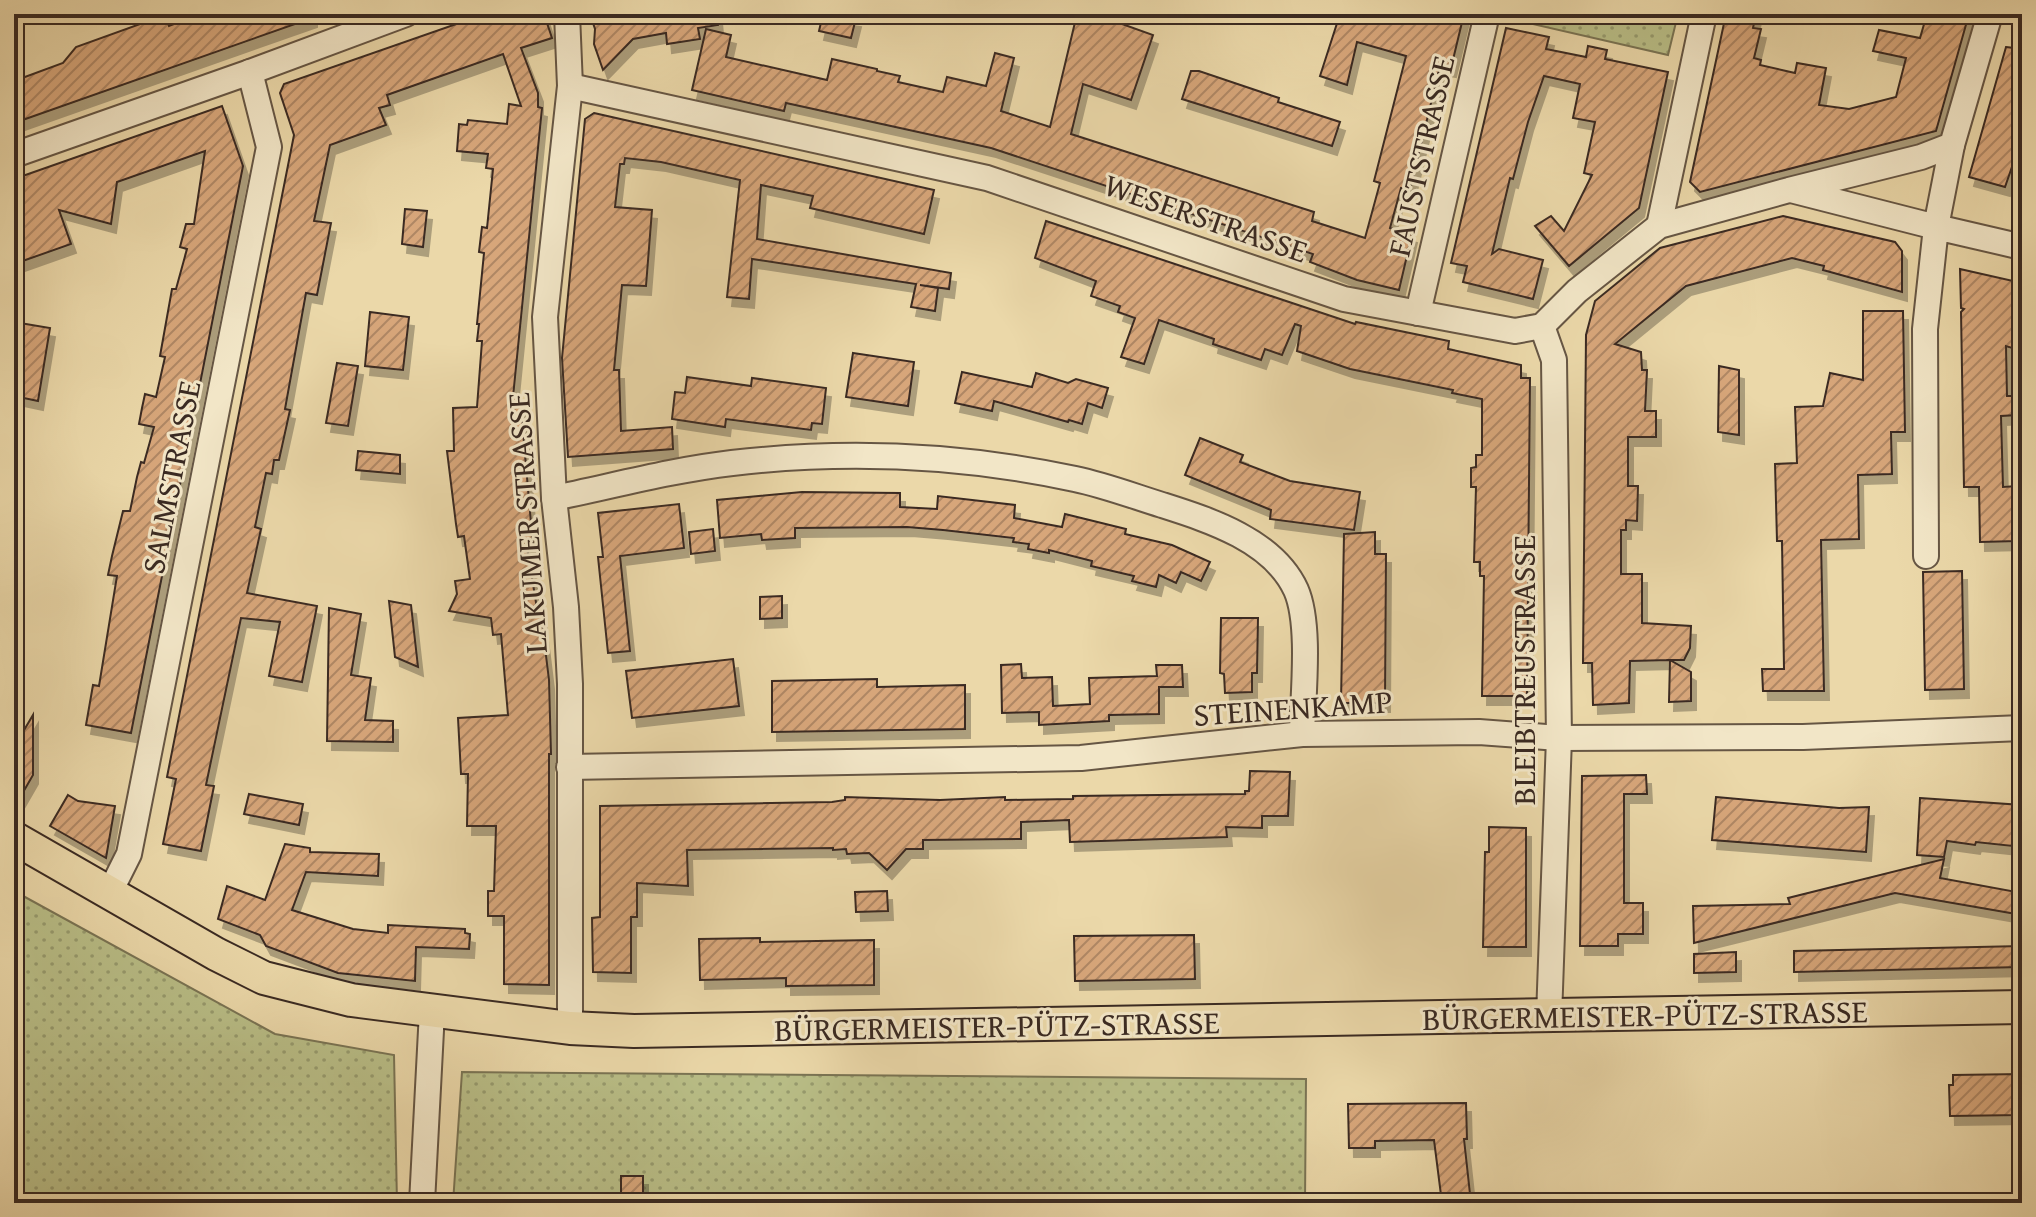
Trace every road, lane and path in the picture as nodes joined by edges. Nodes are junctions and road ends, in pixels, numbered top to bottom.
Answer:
1 (341, 14) edge
2 (406, 14) edge
3 (567, 14) edge
4 (1487, 14) edge
5 (1704, 14) edge
6 (1990, 14) edge
7 (337, 39) junction
8 (250, 72) junction
9 (570, 86) junction
10 (1952, 145) junction
11 (14, 155) edge
12 (1789, 190) junction
13 (1659, 226) junction
14 (1936, 227) junction
15 (2022, 247) edge
16 (1418, 313) junction
17 (1542, 326) junction
18 (554, 498) junction
19 (1926, 556) dead end
20 (2022, 728) edge
21 (1302, 734) junction
22 (1559, 738) junction
23 (569, 767) junction
24 (14, 838) edge
25 (110, 892) junction
26 (2022, 1007) edge
27 (432, 1011) junction
28 (1549, 1017) junction
29 (570, 1028) junction
30 (422, 1203) edge

1 - 7 street
2 - 7 street
3 - 9 street, LAKUMER STRASSE
4 - 16 street, FAUSTSTRASSE
5 - 13 street
6 - 10 street
7 - 8 street
8 - 11 street
8 - 25 street, SALMSTRASSE
9 - 16 street, WESERSTRASSE
9 - 18 street, LAKUMER STRASSE
10 - 12 street
10 - 14 street
12 - 13 street
12 - 14 street
13 - 17 street
14 - 15 street
14 - 19 street
16 - 17 street, WESERSTRASSE
17 - 22 street, BLEIBTREUSTRASSE
18 - 21 street
18 - 23 street, LAKUMER STRASSE
20 - 22 street, STEINENKAMP
21 - 22 street, STEINENKAMP
21 - 23 street, STEINENKAMP
22 - 28 street, BLEIBTREUSTRASSE
23 - 29 street, LAKUMER STRASSE
24 - 25 main road, BÜRGERMEISTER-PÜTZ-STRASSE
25 - 27 main road, BÜRGERMEISTER-PÜTZ-STRASSE
26 - 28 main road, BÜRGERMEISTER-PÜTZ-STRASSE
27 - 29 main road, BÜRGERMEISTER-PÜTZ-STRASSE
27 - 30 street
28 - 29 main road, BÜRGERMEISTER-PÜTZ-STRASSE

